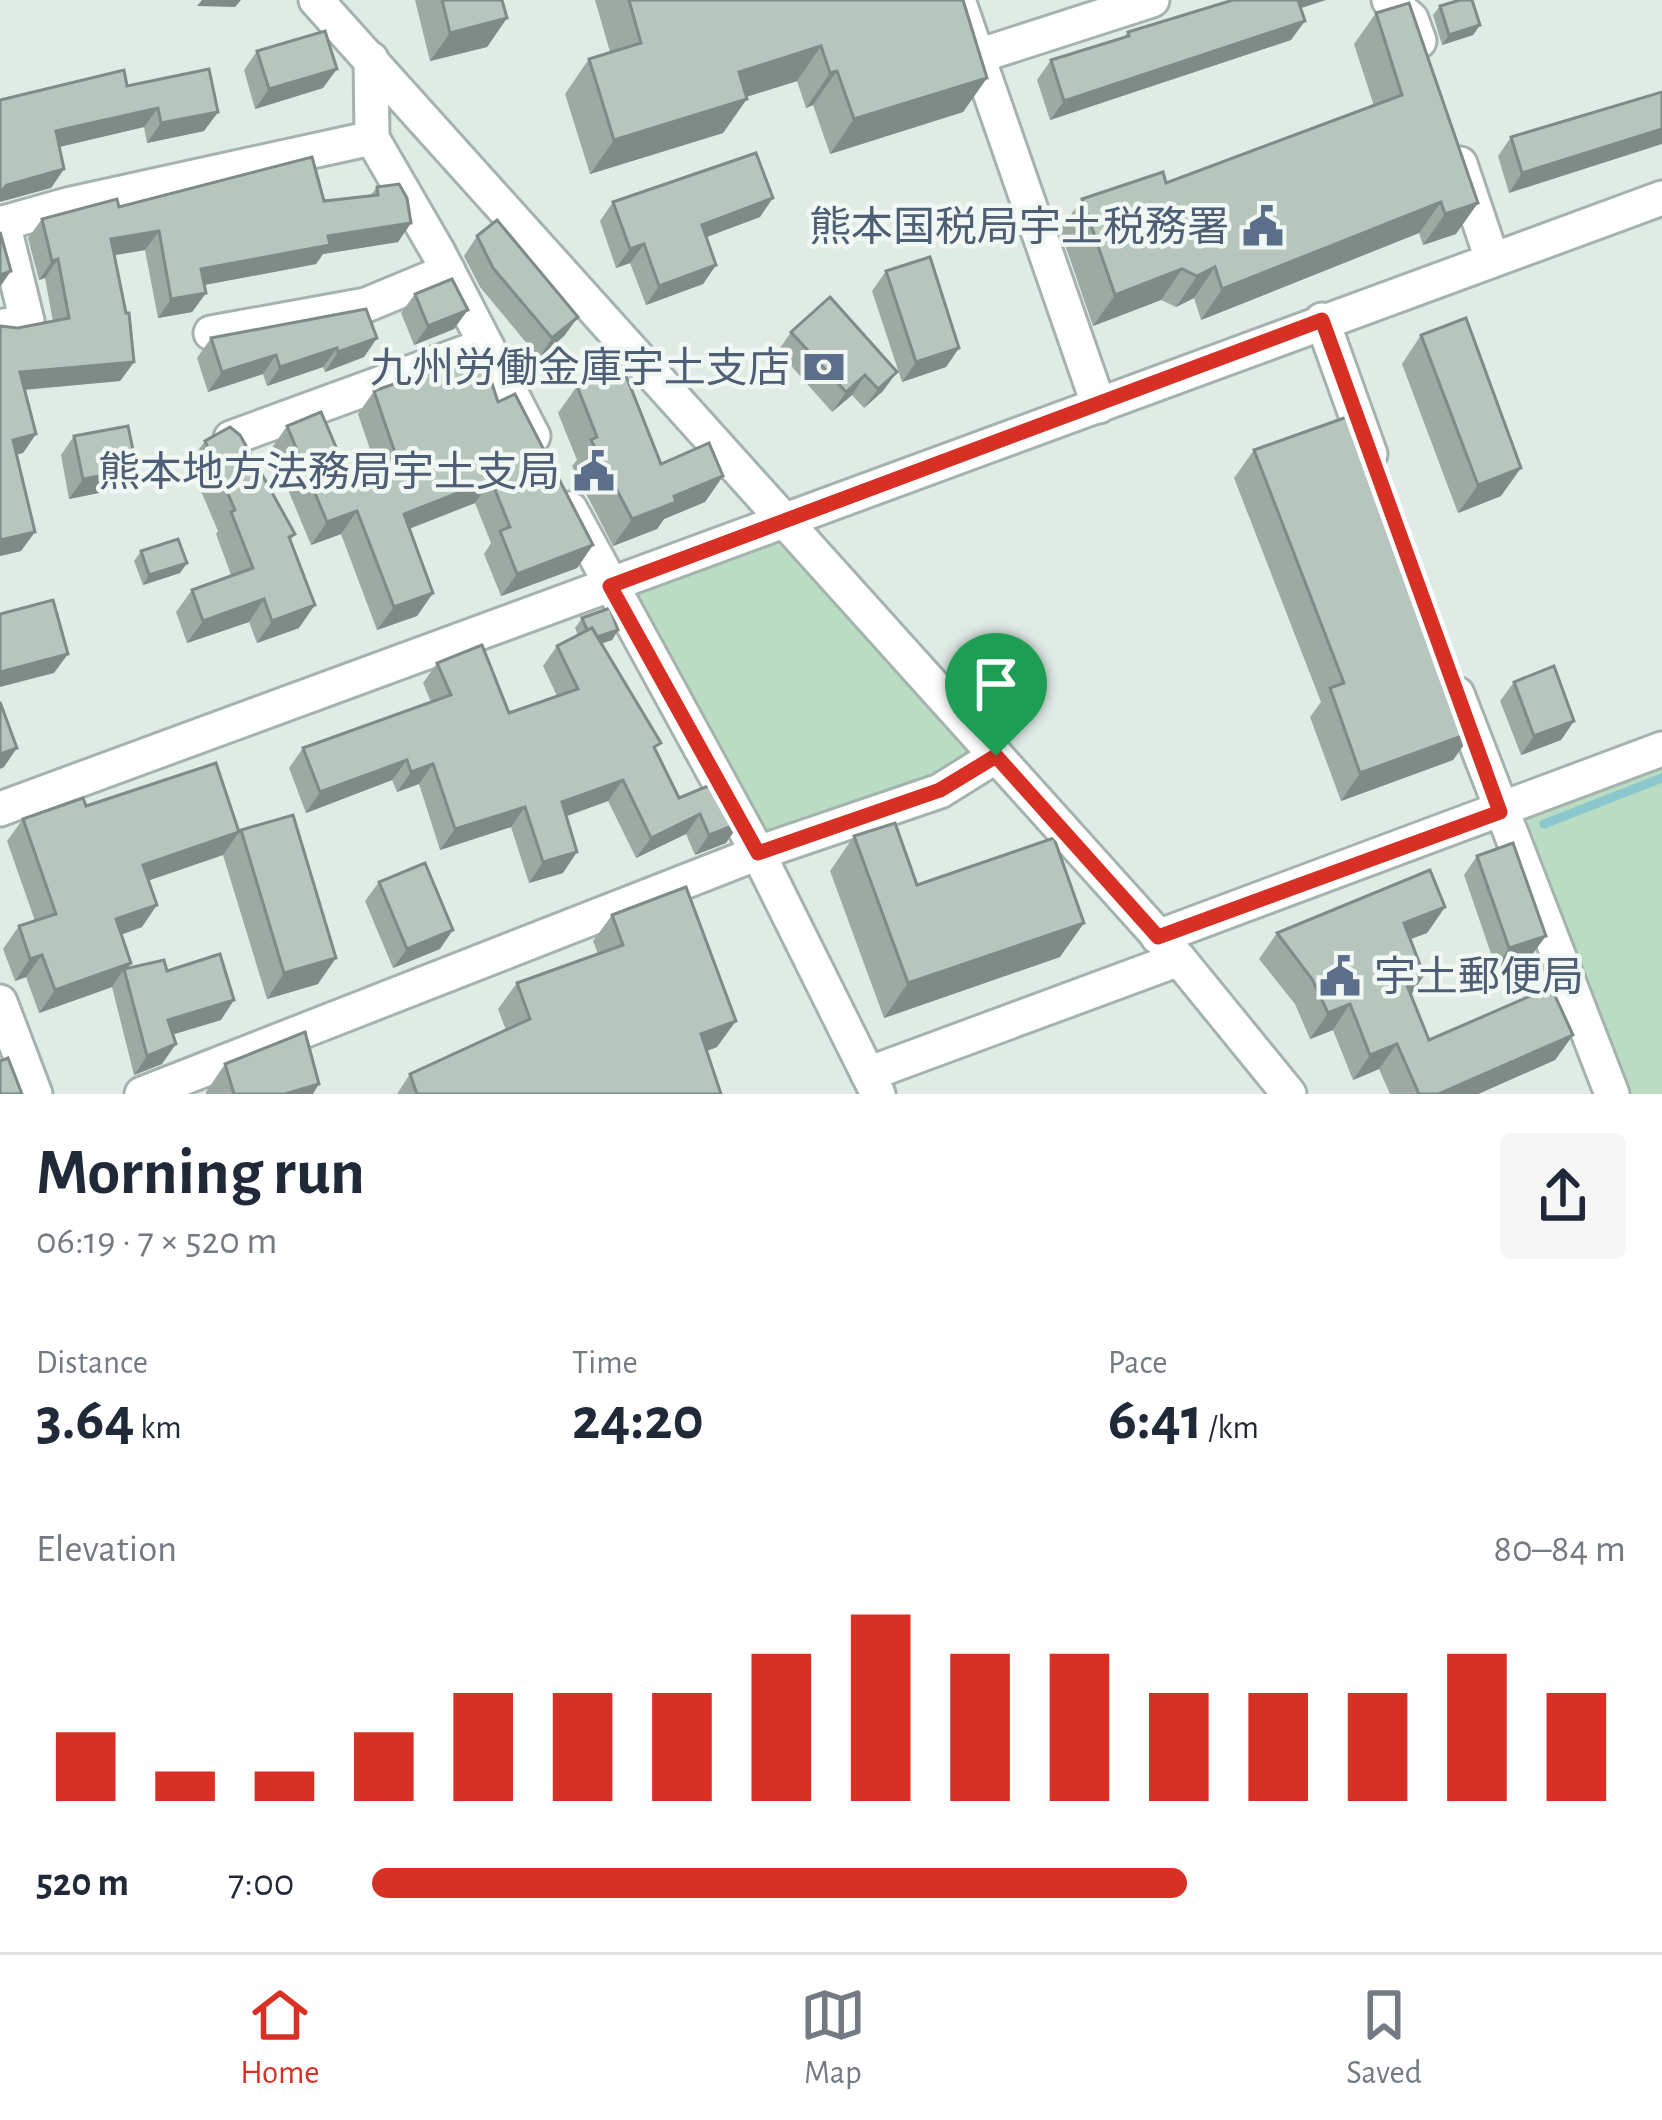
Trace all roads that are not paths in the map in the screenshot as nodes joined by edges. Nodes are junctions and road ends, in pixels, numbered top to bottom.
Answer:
1 (316, 0) edge
2 (958, 0) edge
3 (1152, 0) edge
4 (1389, 0) edge
5 (975, 57) junction
6 (370, 59) junction
7 (1426, 63) edge
8 (1448, 128) edge
9 (372, 138) junction
10 (1662, 198) edge
11 (2, 223) edge
12 (1492, 259) junction
13 (448, 271) junction
14 (1322, 320) junction
15 (0, 327) edge
16 (211, 333) edge
17 (486, 345) junction
18 (1099, 406) junction
19 (231, 438) edge
20 (1382, 485) edge
21 (780, 520) junction
22 (610, 586) junction
23 (1445, 660) edge
24 (1662, 749) edge
25 (996, 756) junction
26 (0, 809) edge
27 (1500, 812) junction
28 (758, 853) junction
29 (1169, 948) junction
30 (0, 1002) edge
31 (867, 1086) edge
32 (34, 1094) edge
33 (142, 1094) edge
34 (1289, 1094) edge
35 (1612, 1094) edge

1 - 6 street
2 - 5 street
3 - 5 street
4 - 7 street
5 - 18 street
6 - 9 street
6 - 21 street
8 - 12 street
9 - 11 street
9 - 13 street
10 - 12 street
11 - 15 street
12 - 14 street
13 - 16 street
13 - 17 street
14 - 18 street
14 - 20 street
17 - 19 street
17 - 22 street
18 - 21 street
21 - 22 street
21 - 25 street
22 - 26 street
22 - 28 street
23 - 27 street
24 - 27 street
25 - 28 street
25 - 29 street
27 - 29 street
27 - 35 street
28 - 31 street
28 - 33 street
29 - 31 street
29 - 34 street
30 - 32 street

